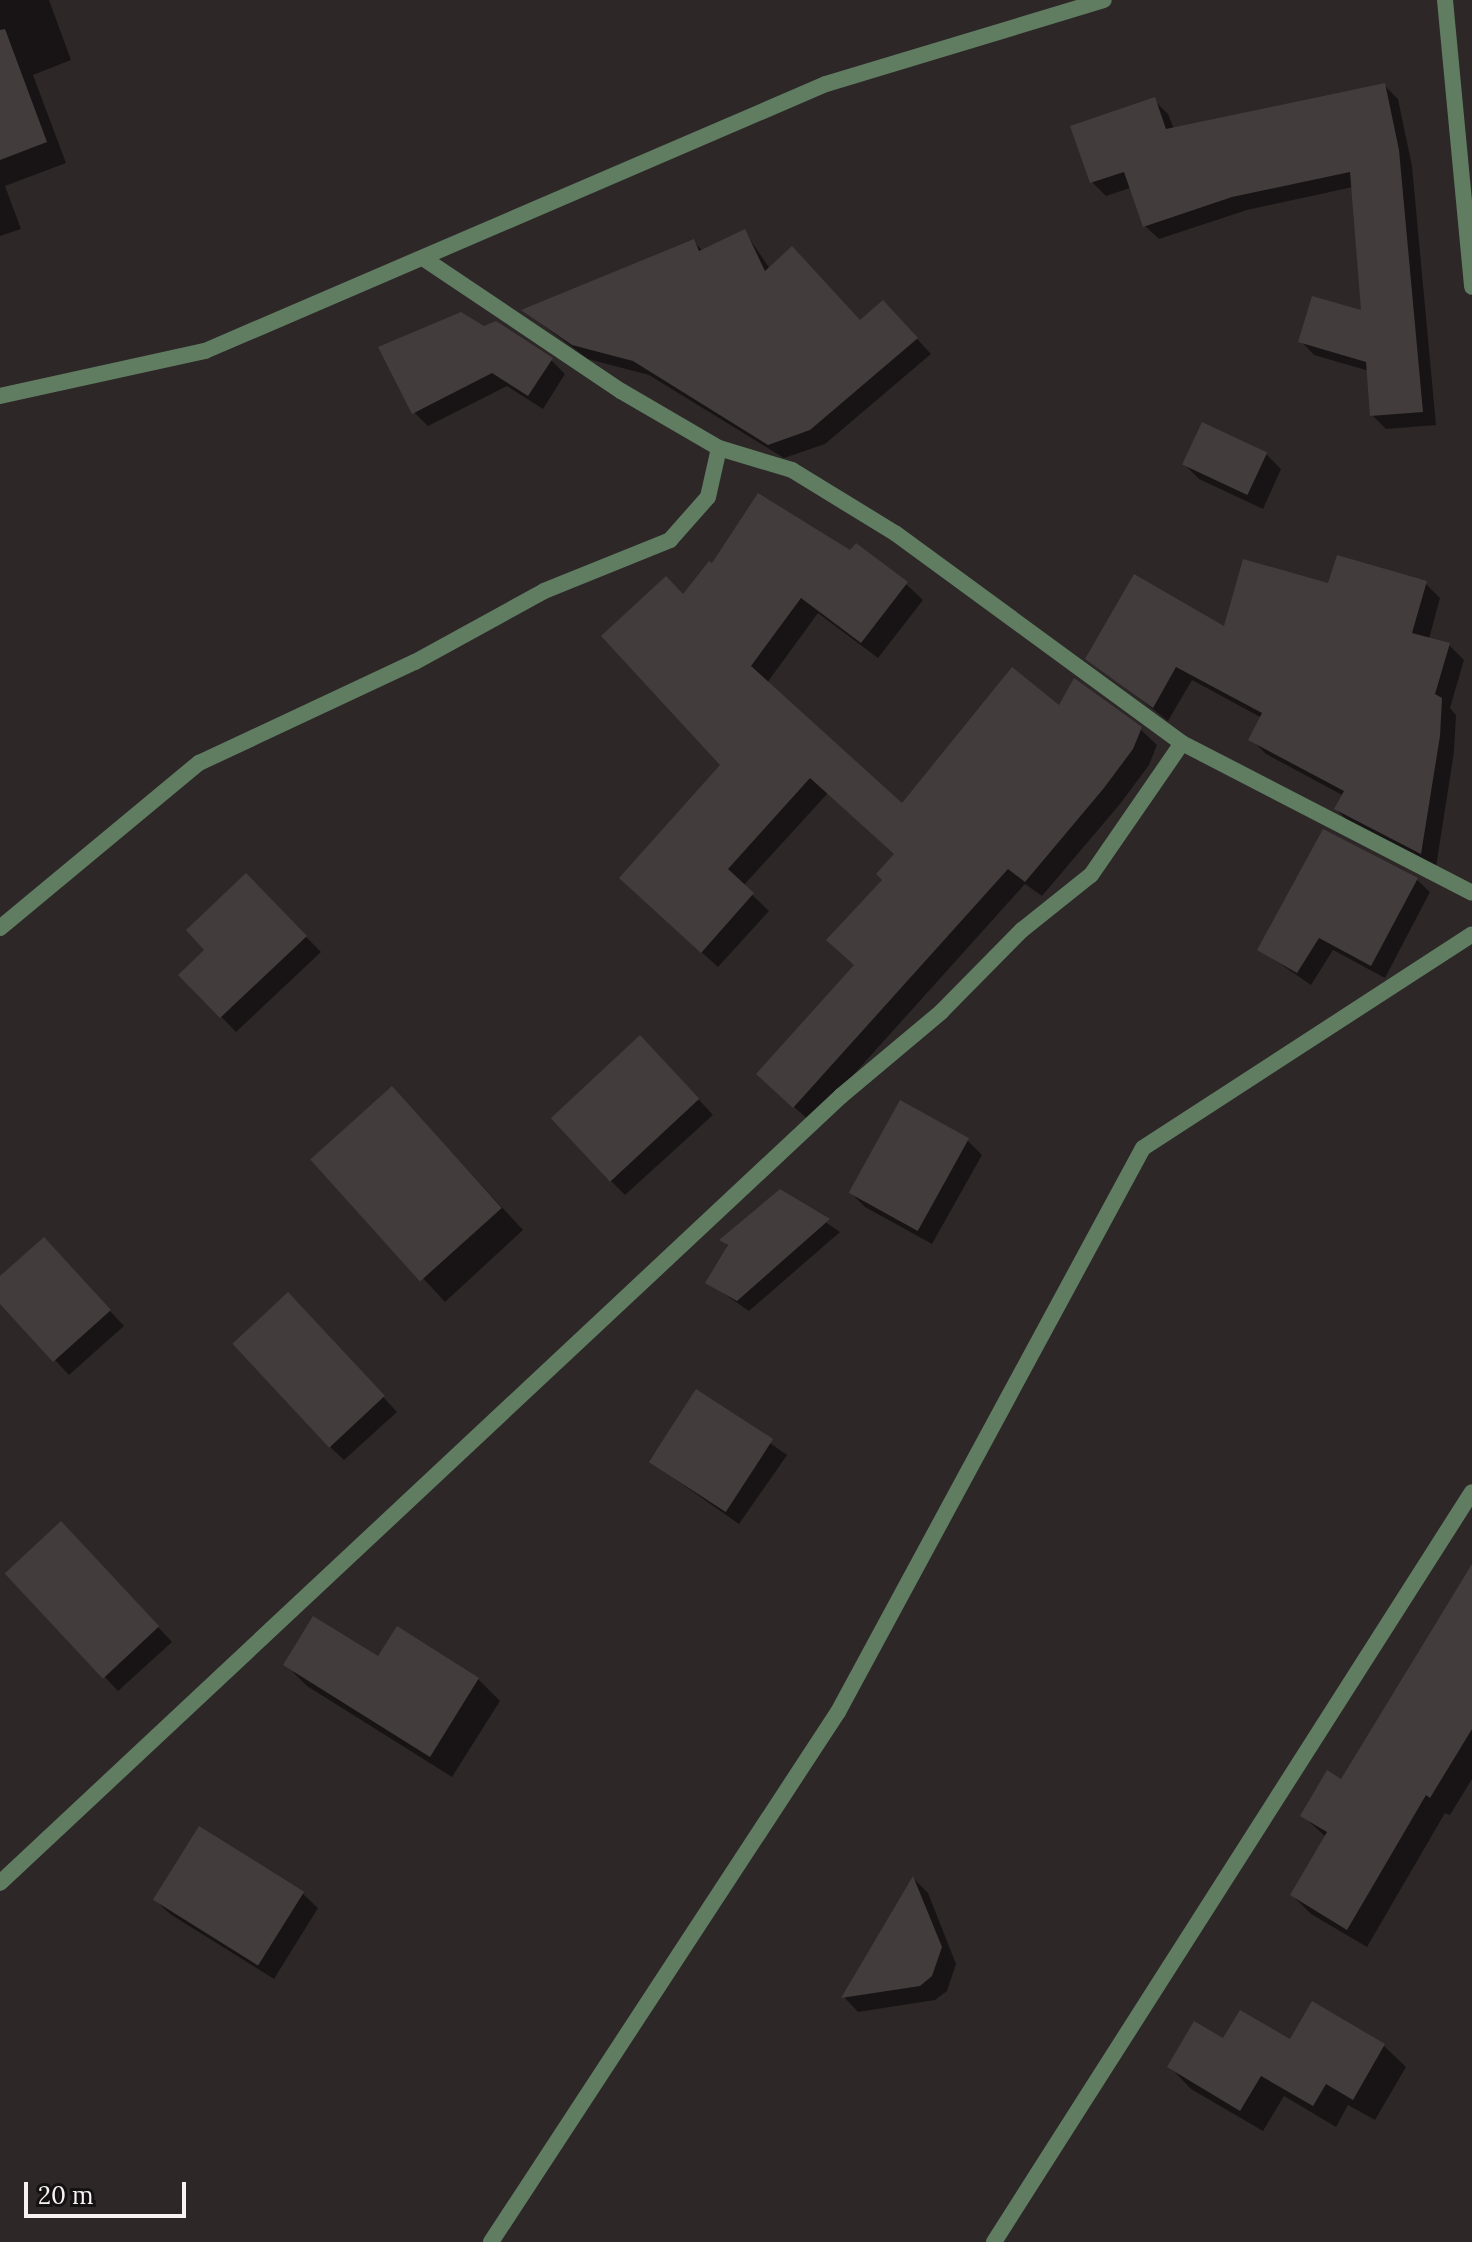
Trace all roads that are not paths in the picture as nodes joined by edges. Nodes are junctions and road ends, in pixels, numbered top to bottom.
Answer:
1 (1104, 0) edge
2 (1445, 0) edge
3 (423, 258) junction
4 (1472, 287) edge
5 (0, 396) edge
6 (719, 448) junction
7 (1182, 743) junction
8 (1472, 893) edge
9 (0, 928) edge
10 (1472, 934) edge
11 (1472, 1492) edge
12 (0, 1883) edge
13 (491, 2242) edge
14 (994, 2242) edge

1 - 3 street
2 - 4 street
3 - 5 street
3 - 6 street
6 - 7 street
6 - 9 street
7 - 8 street
7 - 12 street
10 - 13 street
11 - 14 street

